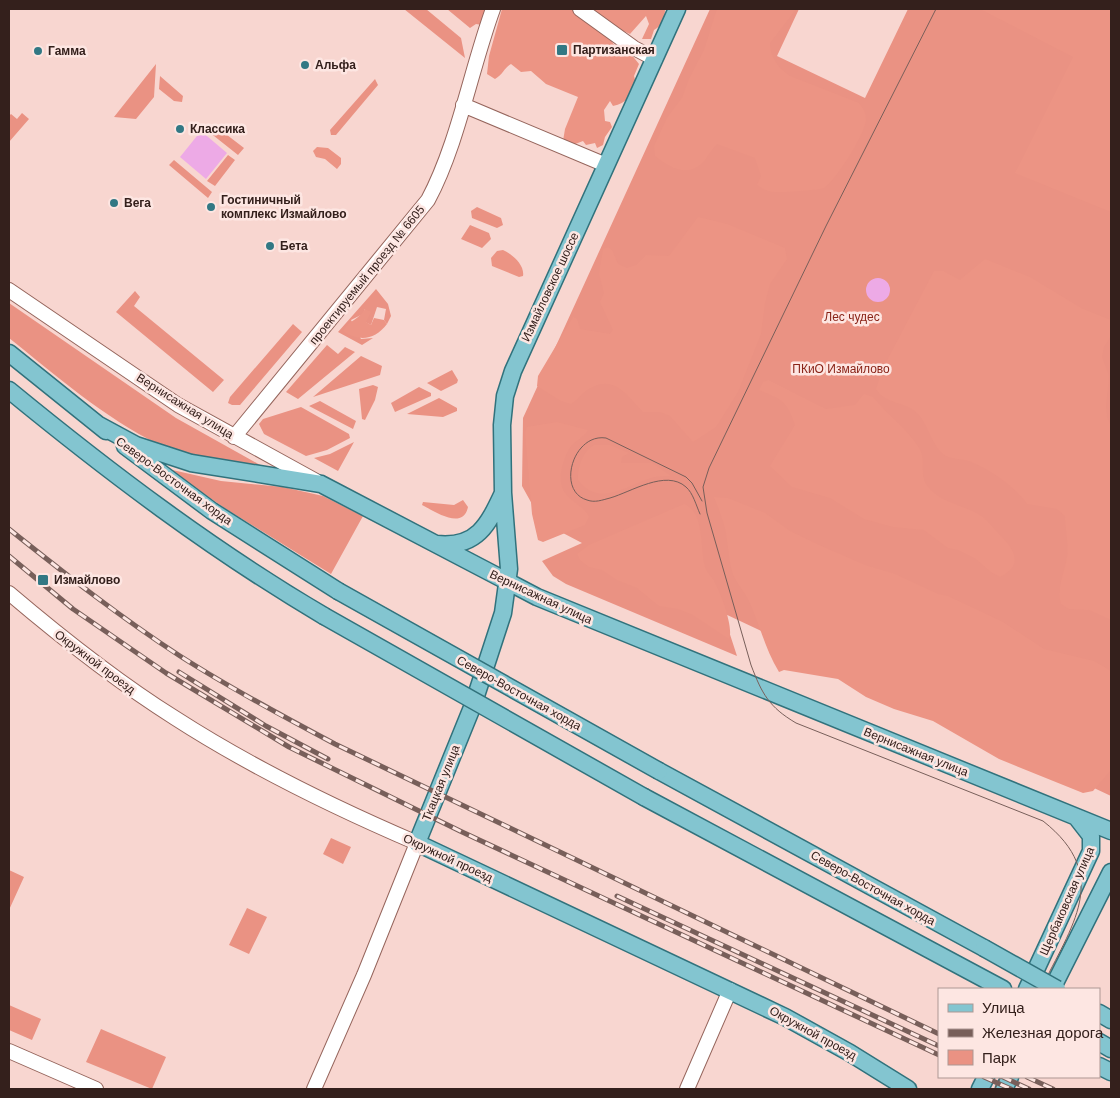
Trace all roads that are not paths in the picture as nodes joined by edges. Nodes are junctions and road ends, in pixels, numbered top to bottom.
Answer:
1 (580, 9) edge
2 (678, 9) edge
3 (492, 10) edge
4 (655, 59) junction
5 (463, 105) junction
6 (606, 165) junction
7 (9, 290) edge
8 (9, 352) edge
9 (9, 390) edge
10 (98, 426) junction
11 (234, 437) junction
12 (321, 484) junction
13 (503, 493) junction
14 (436, 544) junction
15 (509, 583) junction
16 (9, 593) edge
17 (1075, 816) junction
18 (1111, 831) edge
19 (417, 843) junction
20 (1111, 872) edge
21 (1001, 988) edge
22 (1027, 988) edge
23 (1052, 988) edge
24 (1054, 988) edge
25 (730, 990) junction
26 (1100, 1043) edge
27 (1111, 1049) edge
28 (9, 1051) edge
29 (96, 1089) edge
30 (314, 1089) edge
31 (687, 1089) edge
32 (908, 1089) edge

1 - 4 street
2 - 4 main road, Измайловское шоссе
3 - 5 street, проектируемый проезд № 6605
4 - 6 main road, Измайловское шоссе
5 - 6 street
5 - 11 street, проектируемый проезд № 6605
6 - 13 main road, Измайловское шоссе
7 - 11 street, Вернисажная улица
8 - 10 main road, Северо-Восточная хорда
9 - 21 main road, bridge
10 - 12 main road
10 - 24 main road, Северо-Восточная хорда, bridge
11 - 12 street, Вернисажная улица
12 - 14 main road, Вернисажная улица
13 - 14 main road
13 - 15 main road, Измайловское шоссе
14 - 15 main road, Вернисажная улица
15 - 17 main road, Вернисажная улица
15 - 19 main road, Ткацкая улица
16 - 19 street, Окружной проезд
17 - 18 main road, Вернисажная улица
17 - 22 main road, Щербаковская улица
19 - 25 main road, Окружной проезд
19 - 30 street, Ткацкая улица
20 - 23 main road, Щербаковская улица
25 - 31 street
25 - 32 main road, Окружной проезд
26 - 27 main road
28 - 29 street

